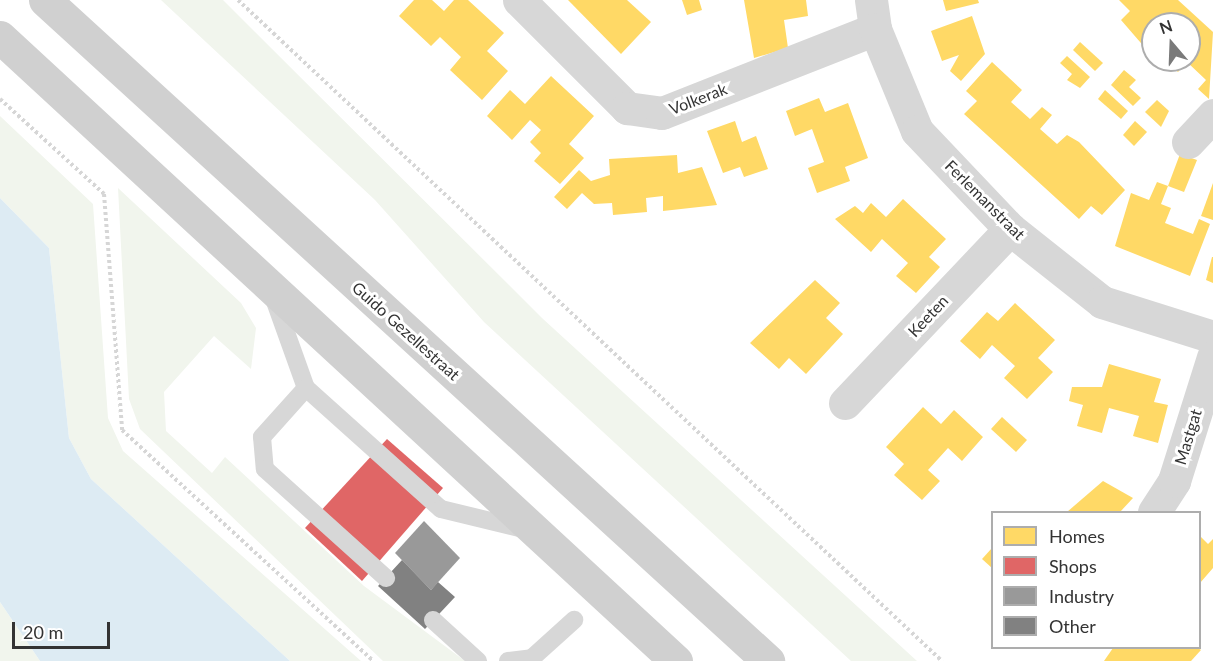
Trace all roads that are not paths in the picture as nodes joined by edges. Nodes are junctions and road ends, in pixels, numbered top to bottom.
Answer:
1 (45, 0) edge
2 (519, 0) edge
3 (873, 15) edge
4 (0, 37) edge
5 (1213, 115) edge
6 (1188, 141) dead end
7 (1010, 229) junction
8 (272, 291) junction
9 (1213, 337) edge
10 (1213, 357) edge
11 (306, 388) junction
12 (845, 403) dead end
13 (1155, 511) edge
14 (536, 532) junction
15 (386, 578) dead end
16 (433, 620) dead end
17 (574, 620) dead end
18 (478, 661) edge
19 (508, 661) edge
20 (676, 661) edge
21 (768, 661) edge

1 - 21 main road, Guido Gezellestraat
2 - 3 street, Volkerak
3 - 7 street, Ferlemanstraat
4 - 8 main road
5 - 6 street
7 - 9 street, Ferlemanstraat
7 - 12 street, Keeten
8 - 11 lane
8 - 14 main road
10 - 13 street, Mastgat
11 - 14 lane
11 - 15 lane
14 - 20 main road
16 - 18 lane
17 - 19 lane

